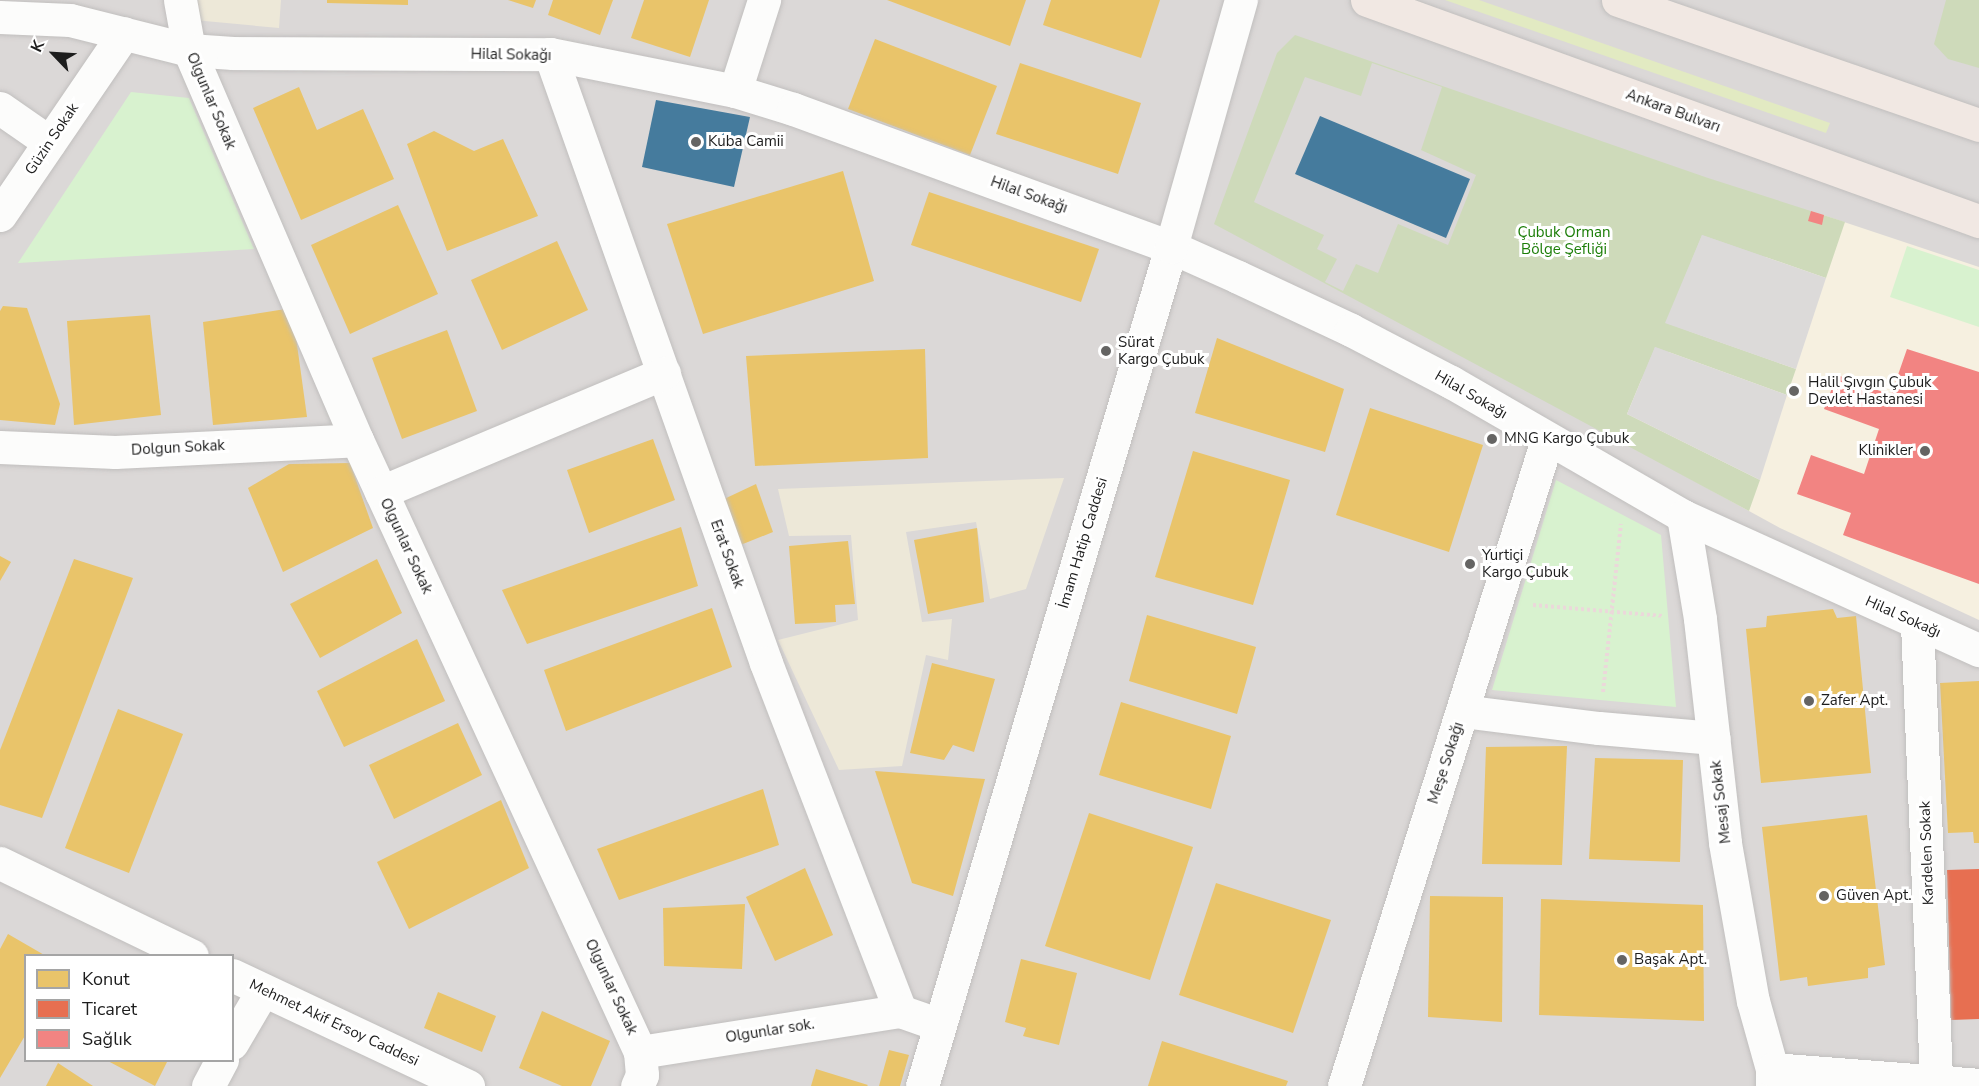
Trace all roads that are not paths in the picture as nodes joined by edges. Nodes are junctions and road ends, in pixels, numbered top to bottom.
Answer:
1 (180, 0) edge
2 (764, 0) edge
3 (1241, 0) edge
4 (1367, 0) edge
5 (1618, 0) edge
6 (0, 17) edge
7 (124, 33) junction
8 (189, 50) junction
9 (550, 54) junction
10 (735, 92) junction
11 (0, 108) edge
12 (1979, 125) edge
13 (49, 142) junction
14 (0, 215) edge
15 (1979, 221) edge
16 (1171, 247) junction
17 (664, 373) junction
18 (357, 440) junction
19 (1547, 440) junction
20 (0, 447) edge
21 (381, 492) junction
22 (1683, 516) junction
23 (1917, 624) junction
24 (1979, 650) edge
25 (1462, 711) junction
26 (1714, 738) junction
27 (0, 863) edge
28 (188, 954) edge
29 (234, 976) edge
30 (263, 990) junction
31 (900, 1011) junction
32 (940, 1025) junction
33 (234, 1040) edge
34 (640, 1052) junction
35 (221, 1062) edge
36 (1772, 1077) edge
37 (1936, 1084) edge
38 (1979, 1085) edge
39 (207, 1086) edge
40 (468, 1086) edge
41 (637, 1086) edge
42 (922, 1086) edge
43 (1344, 1086) edge

1 - 8 street, Olgunlar Sokak
2 - 10 street
3 - 16 street, İmam Hatip Caddesi
4 - 15 main road, Ankara Bulvarı
5 - 12 main road
6 - 7 street, Hilal Sokağı
7 - 8 street, Hilal Sokağı
7 - 13 street, Güzin Sokak
8 - 9 street, Hilal Sokağı
8 - 18 street, Olgunlar Sokak
9 - 10 street, Hilal Sokağı
9 - 17 street, Erat Sokak
10 - 16 street, Hilal Sokağı
11 - 13 street
13 - 14 street, Güzin Sokak
16 - 19 street, Hilal Sokağı
16 - 32 street, İmam Hatip Caddesi
17 - 21 street
17 - 31 street, Erat Sokak
18 - 20 street, Dolgun Sokak
18 - 21 street, Olgunlar Sokak
19 - 22 street, Hilal Sokağı
19 - 25 street, Meşe Sokağı
21 - 34 street, Olgunlar Sokak
22 - 23 street, Hilal Sokağı
22 - 26 street, Mesaj Sokak
23 - 24 street, Hilal Sokağı
23 - 37 street, Kardelen Sokak
25 - 26 street
25 - 43 street, Meşe Sokağı
26 - 36 street, Mesaj Sokak
27 - 28 street
29 - 30 street, Mehmet Akif Ersoy Caddesi
30 - 33 street
30 - 40 street, Mehmet Akif Ersoy Caddesi
31 - 32 street
31 - 34 street, Olgunlar sok.
32 - 42 street, İmam Hatip Caddesi
34 - 41 street, Olgunlar Sokak
35 - 39 street
36 - 37 street
37 - 38 street

